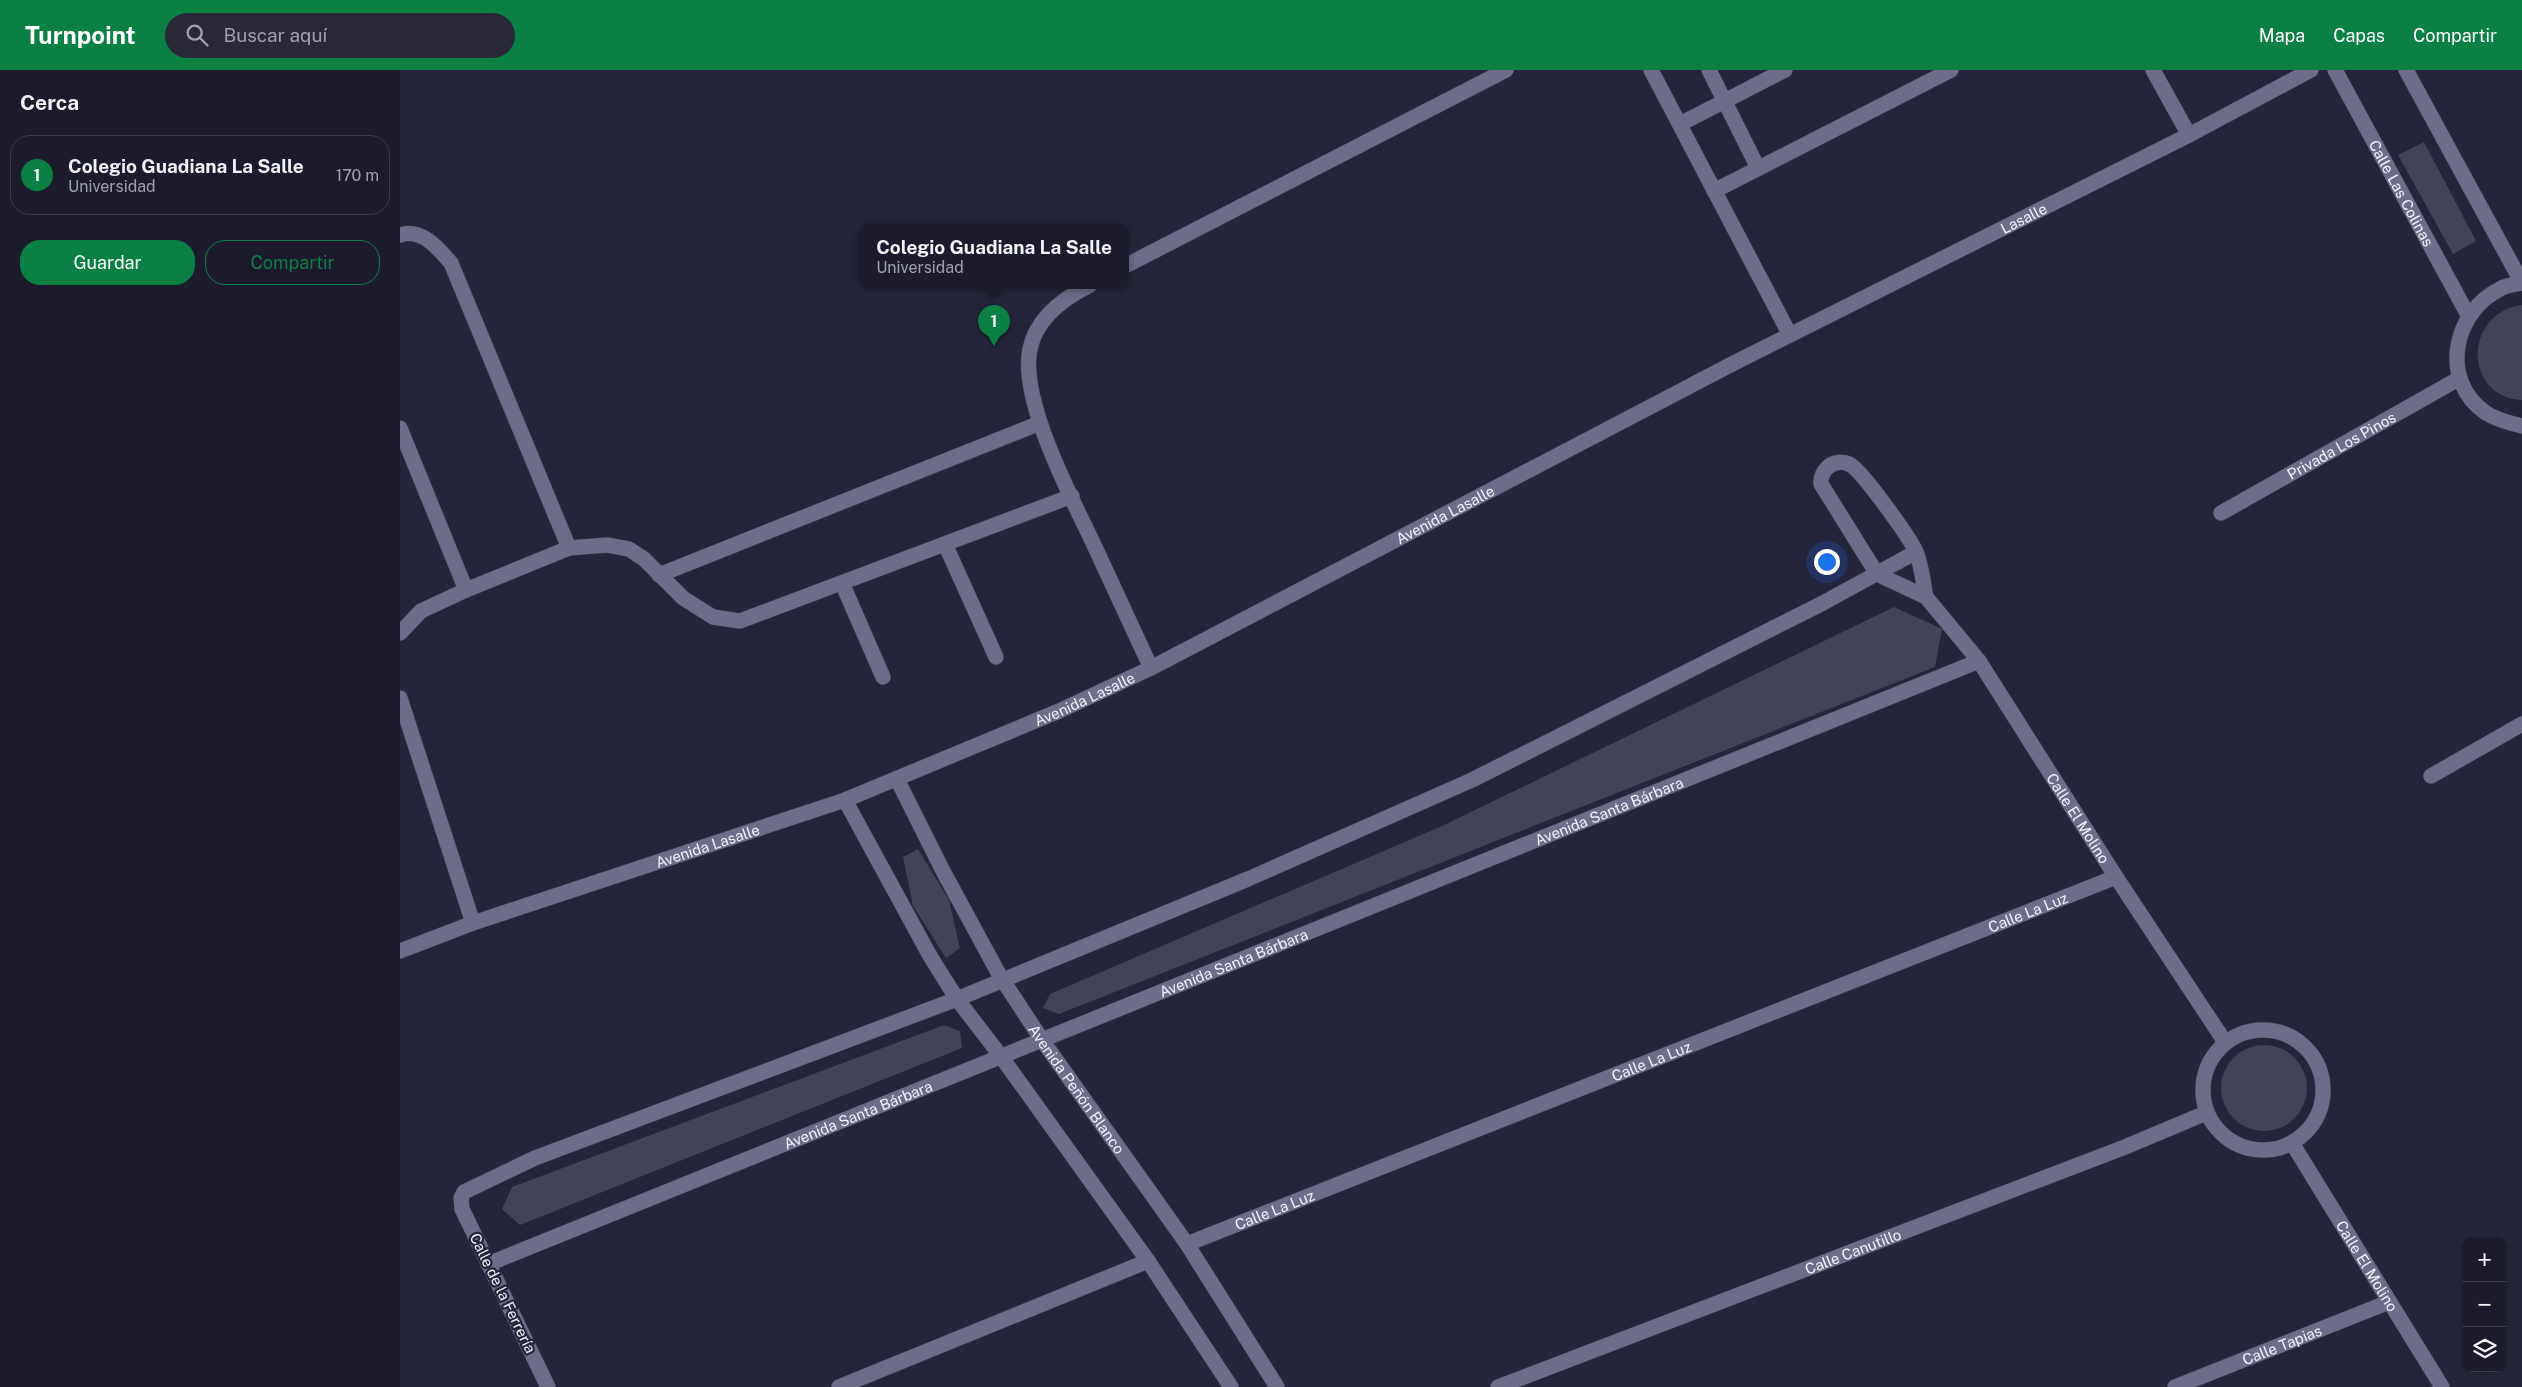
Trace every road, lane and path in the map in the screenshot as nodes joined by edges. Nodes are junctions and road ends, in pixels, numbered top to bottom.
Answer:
1 (1506, 70) edge
2 (1651, 70) edge
3 (1709, 70) edge
4 (1785, 70) edge
5 (1951, 70) edge
6 (2153, 70) edge
7 (2312, 70) edge
8 (2336, 70) edge
9 (2406, 70) edge
10 (1724, 101) junction
11 (1680, 124) junction
12 (2189, 135) junction
13 (1758, 168) junction
14 (1714, 190) junction
15 (400, 235) edge
16 (1129, 264) edge
17 (2522, 283) edge
18 (1082, 289) edge
19 (2468, 315) junction
20 (1790, 335) junction
21 (1734, 363) joint
22 (2460, 378) junction
23 (1040, 423) junction
24 (2522, 426) edge
25 (400, 428) edge
26 (1072, 496) junction
27 (2222, 513) dead end
28 (944, 544) junction
29 (569, 548) junction
30 (1916, 552) junction
31 (659, 574) junction
32 (1877, 574) junction
33 (842, 583) junction
34 (466, 590) junction
35 (1926, 597) junction
36 (400, 633) edge
37 (996, 657) dead end
38 (1979, 661) junction
39 (1151, 668) junction
40 (883, 676) dead end
41 (400, 698) edge
42 (2522, 724) edge
43 (2431, 776) dead end
44 (898, 779) junction
45 (845, 800) junction
46 (2116, 877) junction
47 (474, 923) junction
48 (400, 951) edge
49 (1003, 980) junction
50 (957, 999) junction
51 (1042, 1040) junction
52 (2225, 1042) junction
53 (1000, 1055) junction
54 (2206, 1113) junction
55 (2292, 1143) junction
56 (1187, 1244) junction
57 (1148, 1261) junction
58 (488, 1264) junction
59 (2389, 1302) junction
60 (548, 1387) edge
61 (840, 1387) edge
62 (1231, 1387) edge
63 (1277, 1387) edge
64 (1498, 1387) edge
65 (2175, 1387) edge
66 (2442, 1387) edge

1 - 16 street
2 - 11 street
3 - 10 street
4 - 10 street
5 - 13 street
6 - 12 street
7 - 12 street, Lasalle
8 - 19 street, Calle Las Colinas
9 - 17 street
10 - 11 street
10 - 13 street
11 - 14 street
12 - 20 street, Lasalle
13 - 14 street
14 - 20 street
15 - 29 street
17 - 19 street
18 - 23 street
19 - 22 street
20 - 21 street, Lasalle
21 - 39 street, Avenida Lasalle
22 - 24 street
22 - 27 street, Privada Los Pinos
23 - 26 street
23 - 31 street
25 - 34 street
26 - 28 street
26 - 39 street
28 - 33 street
28 - 37 street
29 - 31 street
29 - 34 street
30 - 32 street
30 - 32 street, Calle El Molino
30 - 35 street, Calle El Molino
31 - 33 street
32 - 35 street, Calle El Molino
32 - 49 street
33 - 40 street
34 - 36 street
35 - 38 street, Calle El Molino
38 - 46 street, Calle El Molino
38 - 51 street, Avenida Santa Bárbara
39 - 44 street, Avenida Lasalle
41 - 47 street
42 - 43 street
44 - 45 street, Avenida Lasalle
44 - 49 street, Avenida Peñón Blanco
45 - 47 street, Avenida Lasalle
45 - 50 street
46 - 52 street, Calle El Molino
46 - 56 street, Calle La Luz
47 - 48 street, Avenida Lasalle
49 - 50 street
49 - 51 street, Avenida Peñón Blanco
50 - 53 street
50 - 58 street, Calle de la Ferrería
51 - 53 street, Avenida Santa Bárbara
51 - 56 street, Avenida Peñón Blanco
52 - 54 street
52 - 55 street
53 - 57 street
53 - 58 street, Avenida Santa Bárbara
54 - 55 street
54 - 64 street, Calle Canutillo
55 - 59 street, Calle El Molino
56 - 63 street, Avenida Peñón Blanco
57 - 61 street
57 - 62 street
58 - 60 street, Calle de la Ferrería
59 - 65 street, Calle Tapias
59 - 66 street, Calle El Molino

